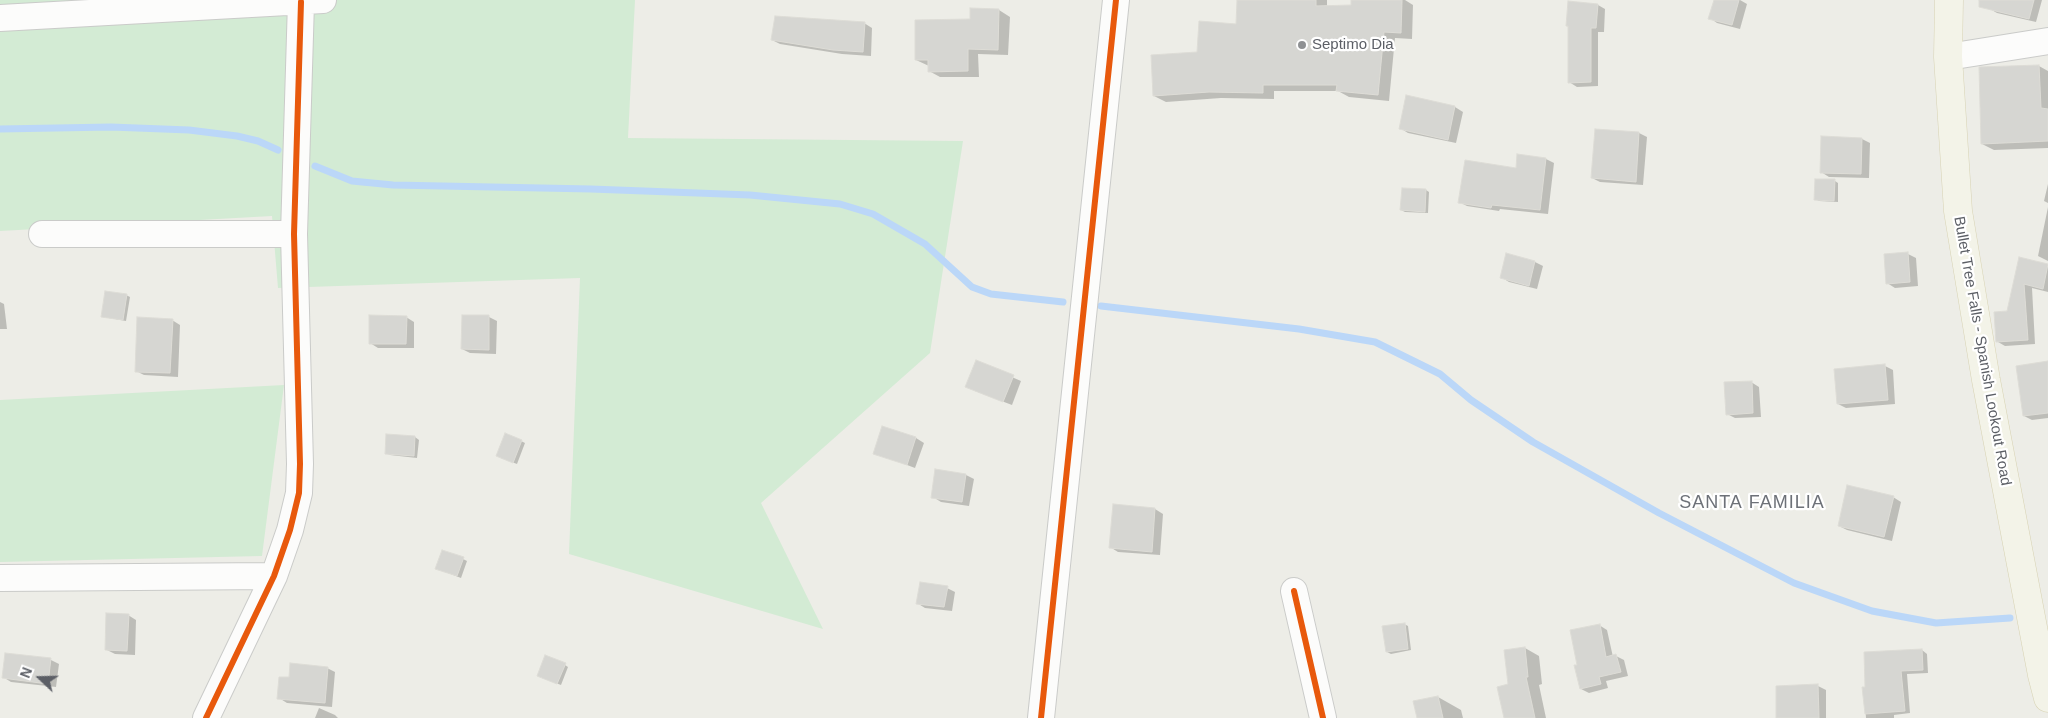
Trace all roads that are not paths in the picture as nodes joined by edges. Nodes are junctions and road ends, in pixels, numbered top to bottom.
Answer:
1 (1116, 0) edge
2 (1949, 0) edge
3 (312, 1) edge
4 (0, 18) edge
5 (2048, 41) edge
6 (1948, 57) junction
7 (42, 234) dead end
8 (294, 234) junction
9 (274, 576) junction
10 (0, 578) edge
11 (1294, 591) dead end
12 (2048, 698) edge
13 (206, 718) edge
14 (1041, 718) edge
15 (1323, 718) edge

1 - 14 street
2 - 6 main road, Bullet Tree Falls - Spanish Lookout Road
3 - 4 street
3 - 8 street
5 - 6 street
6 - 12 main road, Bullet Tree Falls - Spanish Lookout Road
7 - 8 street
8 - 9 street
9 - 10 street
9 - 13 street
11 - 15 street

